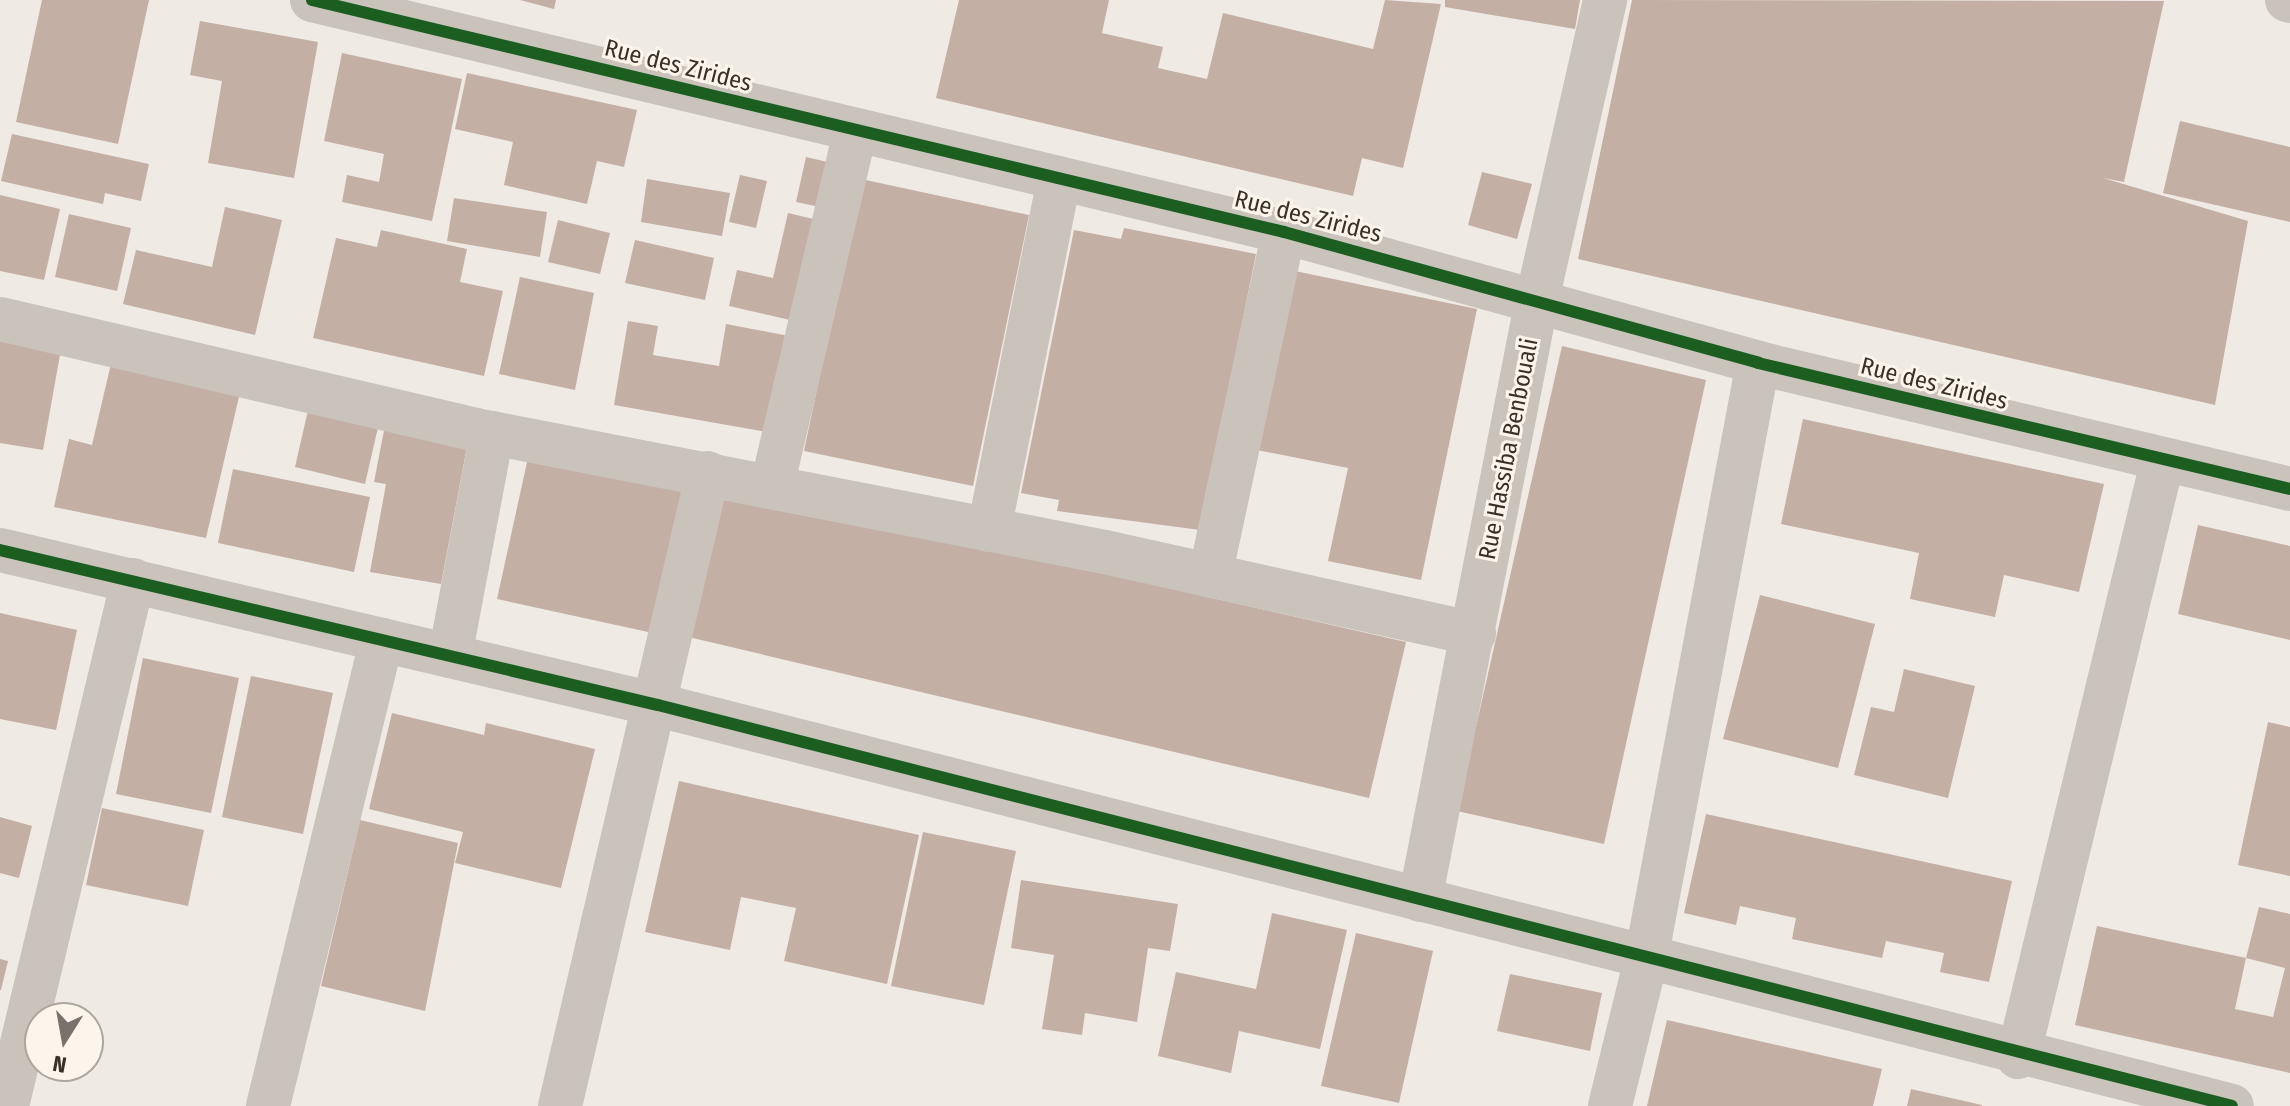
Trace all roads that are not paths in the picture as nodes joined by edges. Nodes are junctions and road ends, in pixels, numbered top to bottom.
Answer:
1 (1605, 0) edge
2 (335, 2) edge
3 (855, 133) junction
4 (1059, 181) junction
5 (1284, 232) junction
6 (1537, 300) junction
7 (0, 319) edge
8 (1758, 363) junction
9 (492, 433) junction
10 (2162, 463) junction
11 (708, 473) junction
12 (772, 486) junction
13 (2290, 489) edge
14 (989, 530) junction
15 (0, 550) edge
16 (1210, 576) junction
17 (133, 580) junction
18 (1474, 634) junction
19 (382, 640) junction
20 (450, 656) junction
21 (658, 705) junction
22 (1420, 900) junction
23 (1646, 959) junction
24 (2018, 1057) junction
25 (7, 1106) edge
26 (268, 1106) edge
27 (560, 1106) edge
28 (1610, 1106) edge
29 (2232, 1106) edge

1 - 6 street, Rue Hassiba Benbouali
2 - 3 street, Rue des Zirides
3 - 4 street, Rue des Zirides
3 - 12 street
4 - 5 street, Rue des Zirides
4 - 14 street
5 - 6 street, Rue des Zirides
5 - 16 street
6 - 8 street, Rue des Zirides
6 - 18 street, Rue Hassiba Benbouali
7 - 9 street
8 - 10 street, Rue des Zirides
8 - 23 street
9 - 11 street
9 - 20 street
10 - 13 street, Rue des Zirides
10 - 24 street
11 - 12 street
11 - 21 street
12 - 14 street
14 - 16 street
15 - 17 street
16 - 18 street
17 - 19 street
17 - 25 street
18 - 22 street, Rue Hassiba Benbouali
19 - 20 street
19 - 26 street
20 - 21 street
21 - 22 street
21 - 27 street
22 - 23 street
23 - 24 street
23 - 28 street
24 - 29 street

